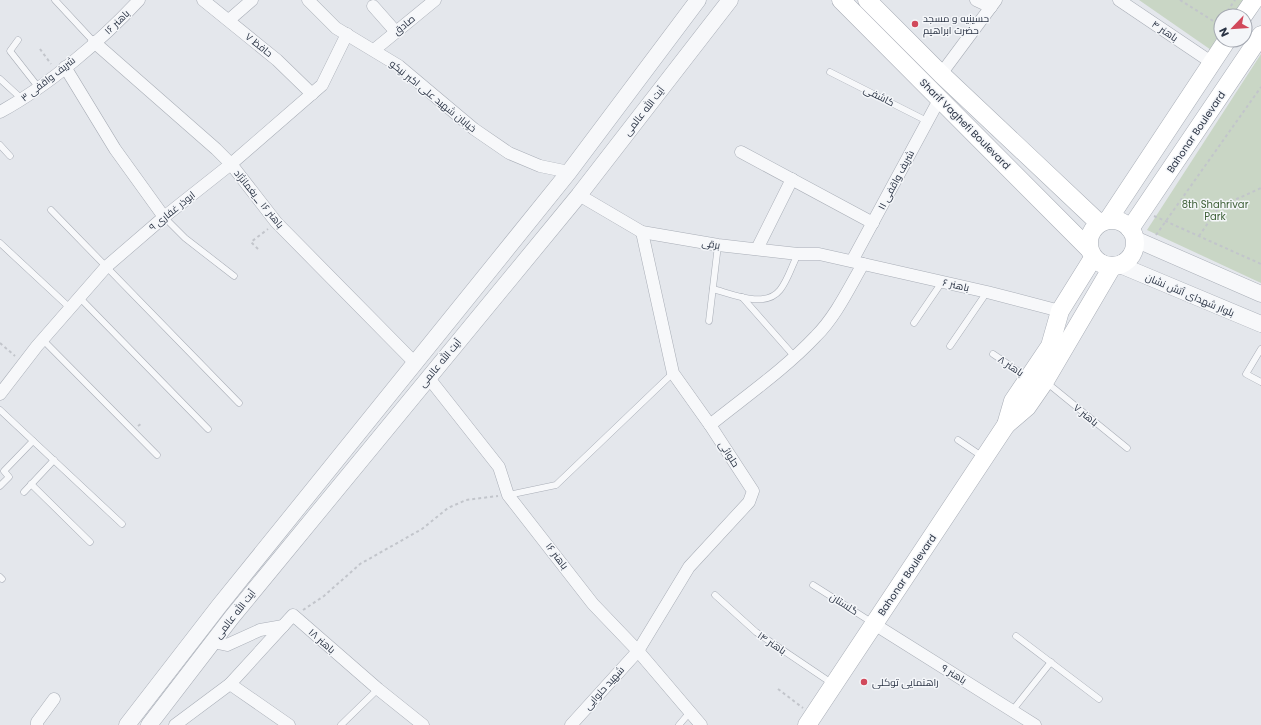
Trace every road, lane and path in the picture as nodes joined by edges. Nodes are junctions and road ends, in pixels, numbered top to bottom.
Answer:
1 (55, 0) edge
2 (139, 0) edge
3 (203, 0) edge
4 (252, 0) edge
5 (308, 0) edge
6 (698, 0) edge
7 (730, 0) edge
8 (842, 0) edge
9 (867, 0) edge
10 (976, 0) edge
11 (1120, 0) edge
12 (1180, 0) edge
13 (429, 2) edge
14 (993, 4) edge
15 (373, 6) dead end
16 (228, 20) junction
17 (1213, 21) edge
18 (396, 32) junction
19 (347, 34) junction
20 (1261, 35) edge
21 (18, 40) dead end
22 (94, 42) junction
23 (1221, 48) edge
24 (40, 50) dead end
25 (374, 50) junction
26 (1211, 62) junction
27 (61, 70) junction
28 (830, 72) dead end
29 (941, 74) junction
30 (0, 79) edge
31 (1261, 87) edge
32 (38, 88) junction
33 (312, 94) junction
34 (940, 98) junction
35 (23, 100) junction
36 (0, 112) edge
37 (927, 121) junction
38 (0, 145) edge
39 (741, 152) dead end
40 (10, 156) dead end
41 (231, 164) junction
42 (569, 172) junction
43 (792, 179) junction
44 (1261, 188) edge
45 (579, 195) junction
46 (51, 210) dead end
47 (1143, 211) junction
48 (164, 217) junction
49 (1164, 221) junction
50 (276, 222) junction
51 (1104, 222) junction
52 (873, 223) junction
53 (642, 232) junction
54 (1199, 236) junction
55 (1138, 238) junction
56 (0, 243) edge
57 (718, 245) junction
58 (258, 249) dead end
59 (757, 250) junction
60 (1091, 253) junction
61 (798, 254) junction
62 (857, 262) junction
63 (1261, 264) edge
64 (1116, 266) junction
65 (106, 267) junction
66 (234, 276) dead end
67 (942, 282) junction
68 (713, 290) junction
69 (987, 292) junction
70 (1261, 294) edge
71 (79, 297) junction
72 (742, 297) junction
73 (70, 308) junction
74 (1060, 311) junction
75 (709, 321) dead end
76 (914, 323) dead end
77 (1261, 324) edge
78 (42, 339) junction
79 (0, 343) edge
80 (950, 346) dead end
81 (1261, 349) edge
82 (993, 354) dead end
83 (794, 356) junction
84 (23, 364) junction
85 (416, 364) junction
86 (673, 373) junction
87 (428, 377) junction
88 (1037, 380) junction
89 (1261, 382) edge
90 (0, 393) edge
91 (239, 403) dead end
92 (0, 410) edge
93 (710, 425) junction
94 (208, 429) dead end
95 (33, 440) junction
96 (958, 440) dead end
97 (1127, 448) dead end
98 (157, 455) dead end
99 (984, 458) junction
100 (54, 460) junction
101 (31, 484) junction
102 (0, 486) edge
103 (24, 492) dead end
104 (508, 494) junction
105 (122, 524) dead end
106 (90, 542) dead end
107 (813, 585) dead end
108 (714, 595) dead end
109 (219, 606) junction
110 (293, 615) junction
111 (232, 617) junction
112 (874, 624) junction
113 (283, 626) junction
114 (1016, 636) dead end
115 (213, 642) junction
116 (638, 651) junction
117 (1051, 662) junction
118 (230, 684) junction
119 (834, 685) junction
120 (378, 689) junction
121 (778, 689) dead end
122 (54, 698) dead end
123 (1099, 698) dead end
124 (1012, 711) junction
125 (690, 712) junction
126 (810, 720) edge
127 (37, 725) edge
128 (127, 725) edge
129 (149, 725) edge
130 (176, 725) edge
131 (289, 725) edge
132 (341, 725) edge
133 (423, 725) edge
134 (571, 725) edge
135 (679, 725) edge
136 (701, 725) edge
137 (1035, 725) edge

1 - 22 lane
2 - 22 street, باهنر ۱۶
3 - 16 street, حافظ ۷
4 - 16 street
5 - 19 street, خیابان شهید علی اکبر نیکو
6 - 42 street, آیت الله عالمی
7 - 45 street, آیت الله عالمی
8 - 34 main road, Sharif Vaghefi Boulevard
9 - 29 main road, Sharif Vaghefi Boulevard
10 - 14 street
11 - 26 street, باهنر ۴
12 - 17 path
13 - 18 street, صادق
14 - 29 street
15 - 18 street
16 - 33 street, حافظ ۷
18 - 25 street, صادق
19 - 25 street, خیابان شهید علی اکبر نیکو
19 - 33 street, ابوذر غفاری ۹
20 - 47 main road, Bahonar Boulevard
21 - 32 lane
22 - 27 street, شریف واقفی ۳
22 - 41 street, باهنر ۱۶ _یغمانژاد
23 - 26 main road
24 - 27 path
25 - 42 street, خیابان شهید علی اکبر نیکو
26 - 51 main road
27 - 32 street, شریف واقفی ۳
27 - 48 street
28 - 37 lane, کاشفی
29 - 51 main road, Sharif Vaghefi Boulevard
30 - 35 lane
31 - 49 path
32 - 35 street, شریف واقفی ۳
33 - 41 street, ابوذر غفاری ۹
34 - 37 street, شریف واقفی ۱۱
34 - 60 main road, Sharif Vaghefi Boulevard
35 - 36 street, شریف واقفی ۳
37 - 52 street, شریف واقفی ۱۱
38 - 40 lane
39 - 43 street
41 - 48 street, ابوذر غفاری ۹
41 - 50 street, باهنر ۱۶ _یغمانژاد
42 - 85 street, آیت الله عالمی
43 - 52 street
43 - 59 street
44 - 54 path
45 - 53 street, برقی
45 - 87 street, آیت الله عالمی
46 - 65 lane
47 - 49 path
47 - 55 main road, Bahonar Boulevard
48 - 65 street, ابوذر غفاری ۹
48 - 66 lane
49 - 54 path
49 - 55 path
50 - 58 path
50 - 85 street, باهنر ۱۶ _یغمانژاد
51 - 55 main road
51 - 60 main road
52 - 62 street, شریف واقفی ۱۱
53 - 57 street, برقی
53 - 86 street, حلوائی
54 - 63 path
55 - 64 main road
55 - 70 street
56 - 73 lane
57 - 59 street, برقی
57 - 68 lane
59 - 61 street, برقی
60 - 64 main road
60 - 74 main road, Bahonar Boulevard
61 - 62 street, برقی
61 - 72 lane
62 - 67 street, باهنر ۶
62 - 83 street, شریف واقفی ۱۱
64 - 77 street, بلوار شهدای آتش نشان
64 - 88 main road, Bahonar Boulevard
65 - 71 street, ابوذر غفاری ۹
65 - 91 lane
67 - 69 street, باهنر ۶
67 - 76 lane
68 - 72 lane
68 - 75 lane
69 - 74 street, باهنر ۶
69 - 80 lane
71 - 73 street, ابوذر غفاری ۹
71 - 94 lane
72 - 83 lane
73 - 78 street, ابوذر غفاری ۹
74 - 88 main road, Bahonar Boulevard
78 - 84 street, ابوذر غفاری ۹
78 - 98 lane
79 - 84 path
81 - 89 lane
82 - 88 lane, باهنر ۸
83 - 93 street, شریف واقفی ۱۱
84 - 90 street, ابوذر غفاری ۹
85 - 109 street, آیت الله عالمی
86 - 93 street, حلوائی
86 - 104 lane
87 - 104 street, باهنر ۱۶
87 - 111 street, آیت الله عالمی
88 - 97 lane, باهنر ۷
88 - 99 main road, Bahonar Boulevard
92 - 95 lane
93 - 116 street, حلوائی
95 - 100 lane
95 - 102 lane
96 - 99 lane
99 - 112 main road, Bahonar Boulevard
100 - 101 lane
100 - 105 lane
101 - 103 lane
101 - 106 lane
104 - 110 path
104 - 116 street, باهنر ۱۶
107 - 112 lane, گلستان
108 - 119 lane, باهنر ۱۴
109 - 111 street
109 - 128 street, آیت الله عالمی
110 - 113 street
110 - 120 street, باهنر ۱۸
111 - 115 street, آیت الله عالمی
112 - 119 main road, Bahonar Boulevard
112 - 124 street, باهنر ۹
113 - 115 street
113 - 118 street
114 - 117 lane
115 - 129 street, آیت الله عالمی
116 - 125 street, باهنر ۱۶
116 - 134 street, شهید حلوایی
117 - 123 lane
117 - 124 lane
118 - 130 street
118 - 131 street
119 - 126 main road, Bahonar Boulevard
120 - 132 lane
120 - 133 street, باهنر ۱۸
121 - 126 path
122 - 127 street
124 - 137 street, باهنر ۹
125 - 135 lane
125 - 136 street, باهنر ۱۶

